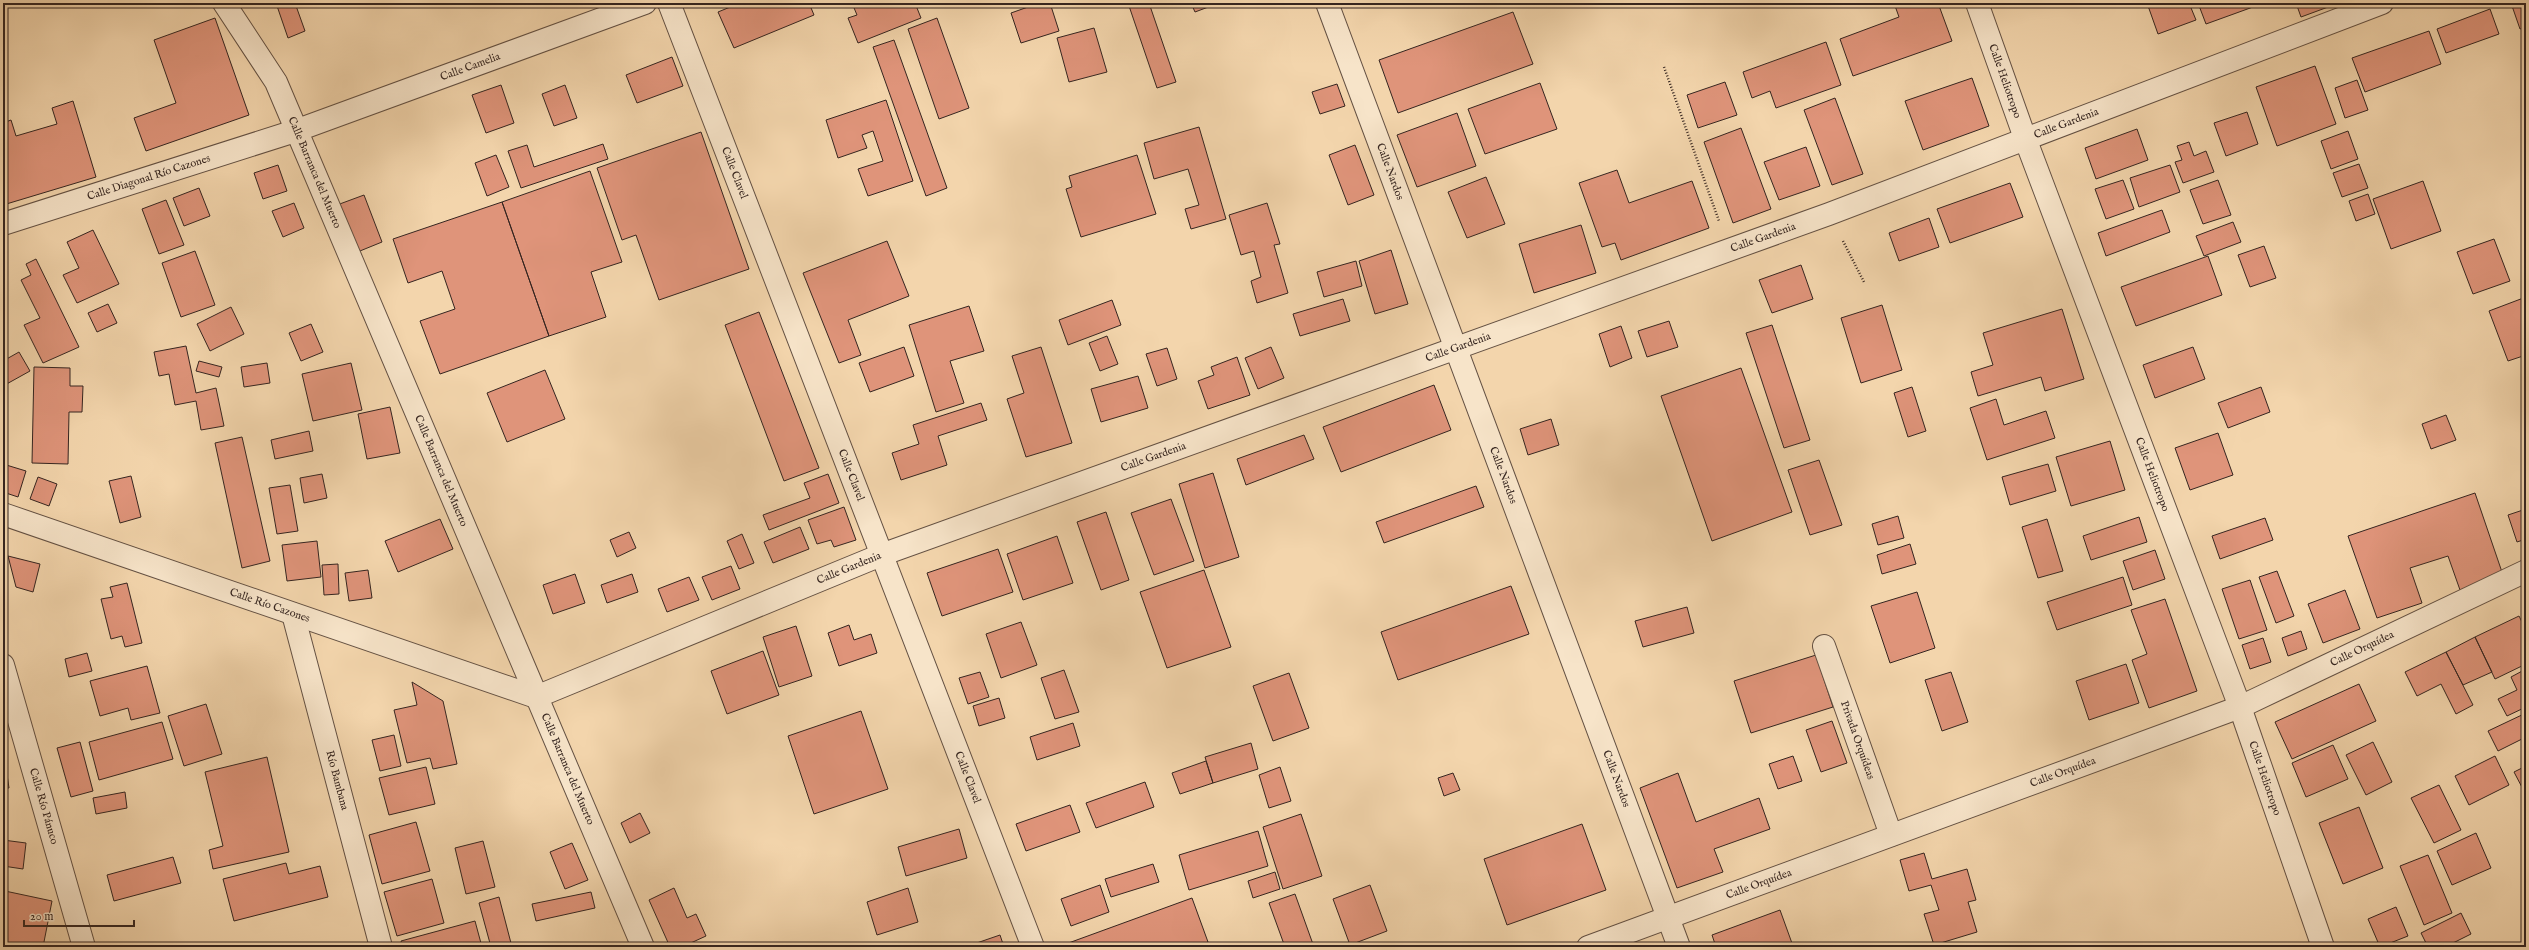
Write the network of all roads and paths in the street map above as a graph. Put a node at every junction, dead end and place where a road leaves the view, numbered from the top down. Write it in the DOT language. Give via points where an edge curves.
graph roads {
  1 [pos="224,3"];
  2 [pos="645,3"];
  3 [pos="669,3"];
  4 [pos="1327,3"];
  5 [pos="1977,3"];
  6 [pos="2382,3"];
  7 [pos="1664,67"];
  8 [pos="295,131"];
  9 [pos="2025,138"];
  10 [pos="1829,214"];
  11 [pos="3,224"];
  12 [pos="1730,249"];
  13 [pos="1864,282"];
  14 [pos="1454,348"];
  15 [pos="3,514"];
  16 [pos="881,555"];
  17 [pos="2526,571"];
  18 [pos="293,614"];
  19 [pos="1824,646"];
  20 [pos="3,665"];
  21 [pos="536,697"];
  22 [pos="2240,707"];
  23 [pos="1891,835"];
  24 [pos="1668,917"];
  25 [pos="84,947"];
  26 [pos="381,947"];
  27 [pos="643,947"];
  28 [pos="1033,947"];
  29 [pos="1588,947"];
  30 [pos="1679,947"];
  31 [pos="2323,947"];
  1 -- 8 [label="street, Calle Barranca del Muerto" via="276,82"];
  2 -- 8 [label="street, Calle Camelia"];
  3 -- 16 [label="street, Calle Clavel"];
  4 -- 14 [label="street, Calle Nardos"];
  5 -- 9 [label="street, Calle Heliotropo"];
  6 -- 9 [label="street, Calle Gardenia"];
  7 -- 12 [label="path"];
  8 -- 11 [label="street, Calle Diagonal Río Cazones"];
  8 -- 21 [label="street, Calle Barranca del Muerto"];
  9 -- 10 [label="street, Calle Gardenia"];
  9 -- 22 [label="street, Calle Heliotropo"];
  10 -- 12 [label="street, Calle Gardenia"];
  10 -- 13 [label="path"];
  12 -- 14 [label="street, Calle Gardenia"];
  14 -- 16 [label="street, Calle Gardenia"];
  14 -- 24 [label="street, Calle Nardos"];
  15 -- 18 [label="street, Calle Río Cazones"];
  16 -- 21 [label="street, Calle Gardenia"];
  16 -- 28 [label="street, Calle Clavel"];
  17 -- 22 [label="street, Calle Orquídea"];
  18 -- 21 [label="street, Calle Río Cazones"];
  18 -- 26 [label="street, Río Bambana"];
  19 -- 23 [label="street, Privada Orquídeas"];
  20 -- 25 [label="street, Calle Río Pánuco"];
  21 -- 27 [label="street, Calle Barranca del Muerto"];
  22 -- 23 [label="street, Calle Orquídea"];
  22 -- 31 [label="street, Calle Heliotropo"];
  23 -- 24 [label="street, Calle Orquídea"];
  24 -- 29 [label="street, Calle Orquídea"];
  24 -- 30 [label="street, Calle Nardos"];
}
